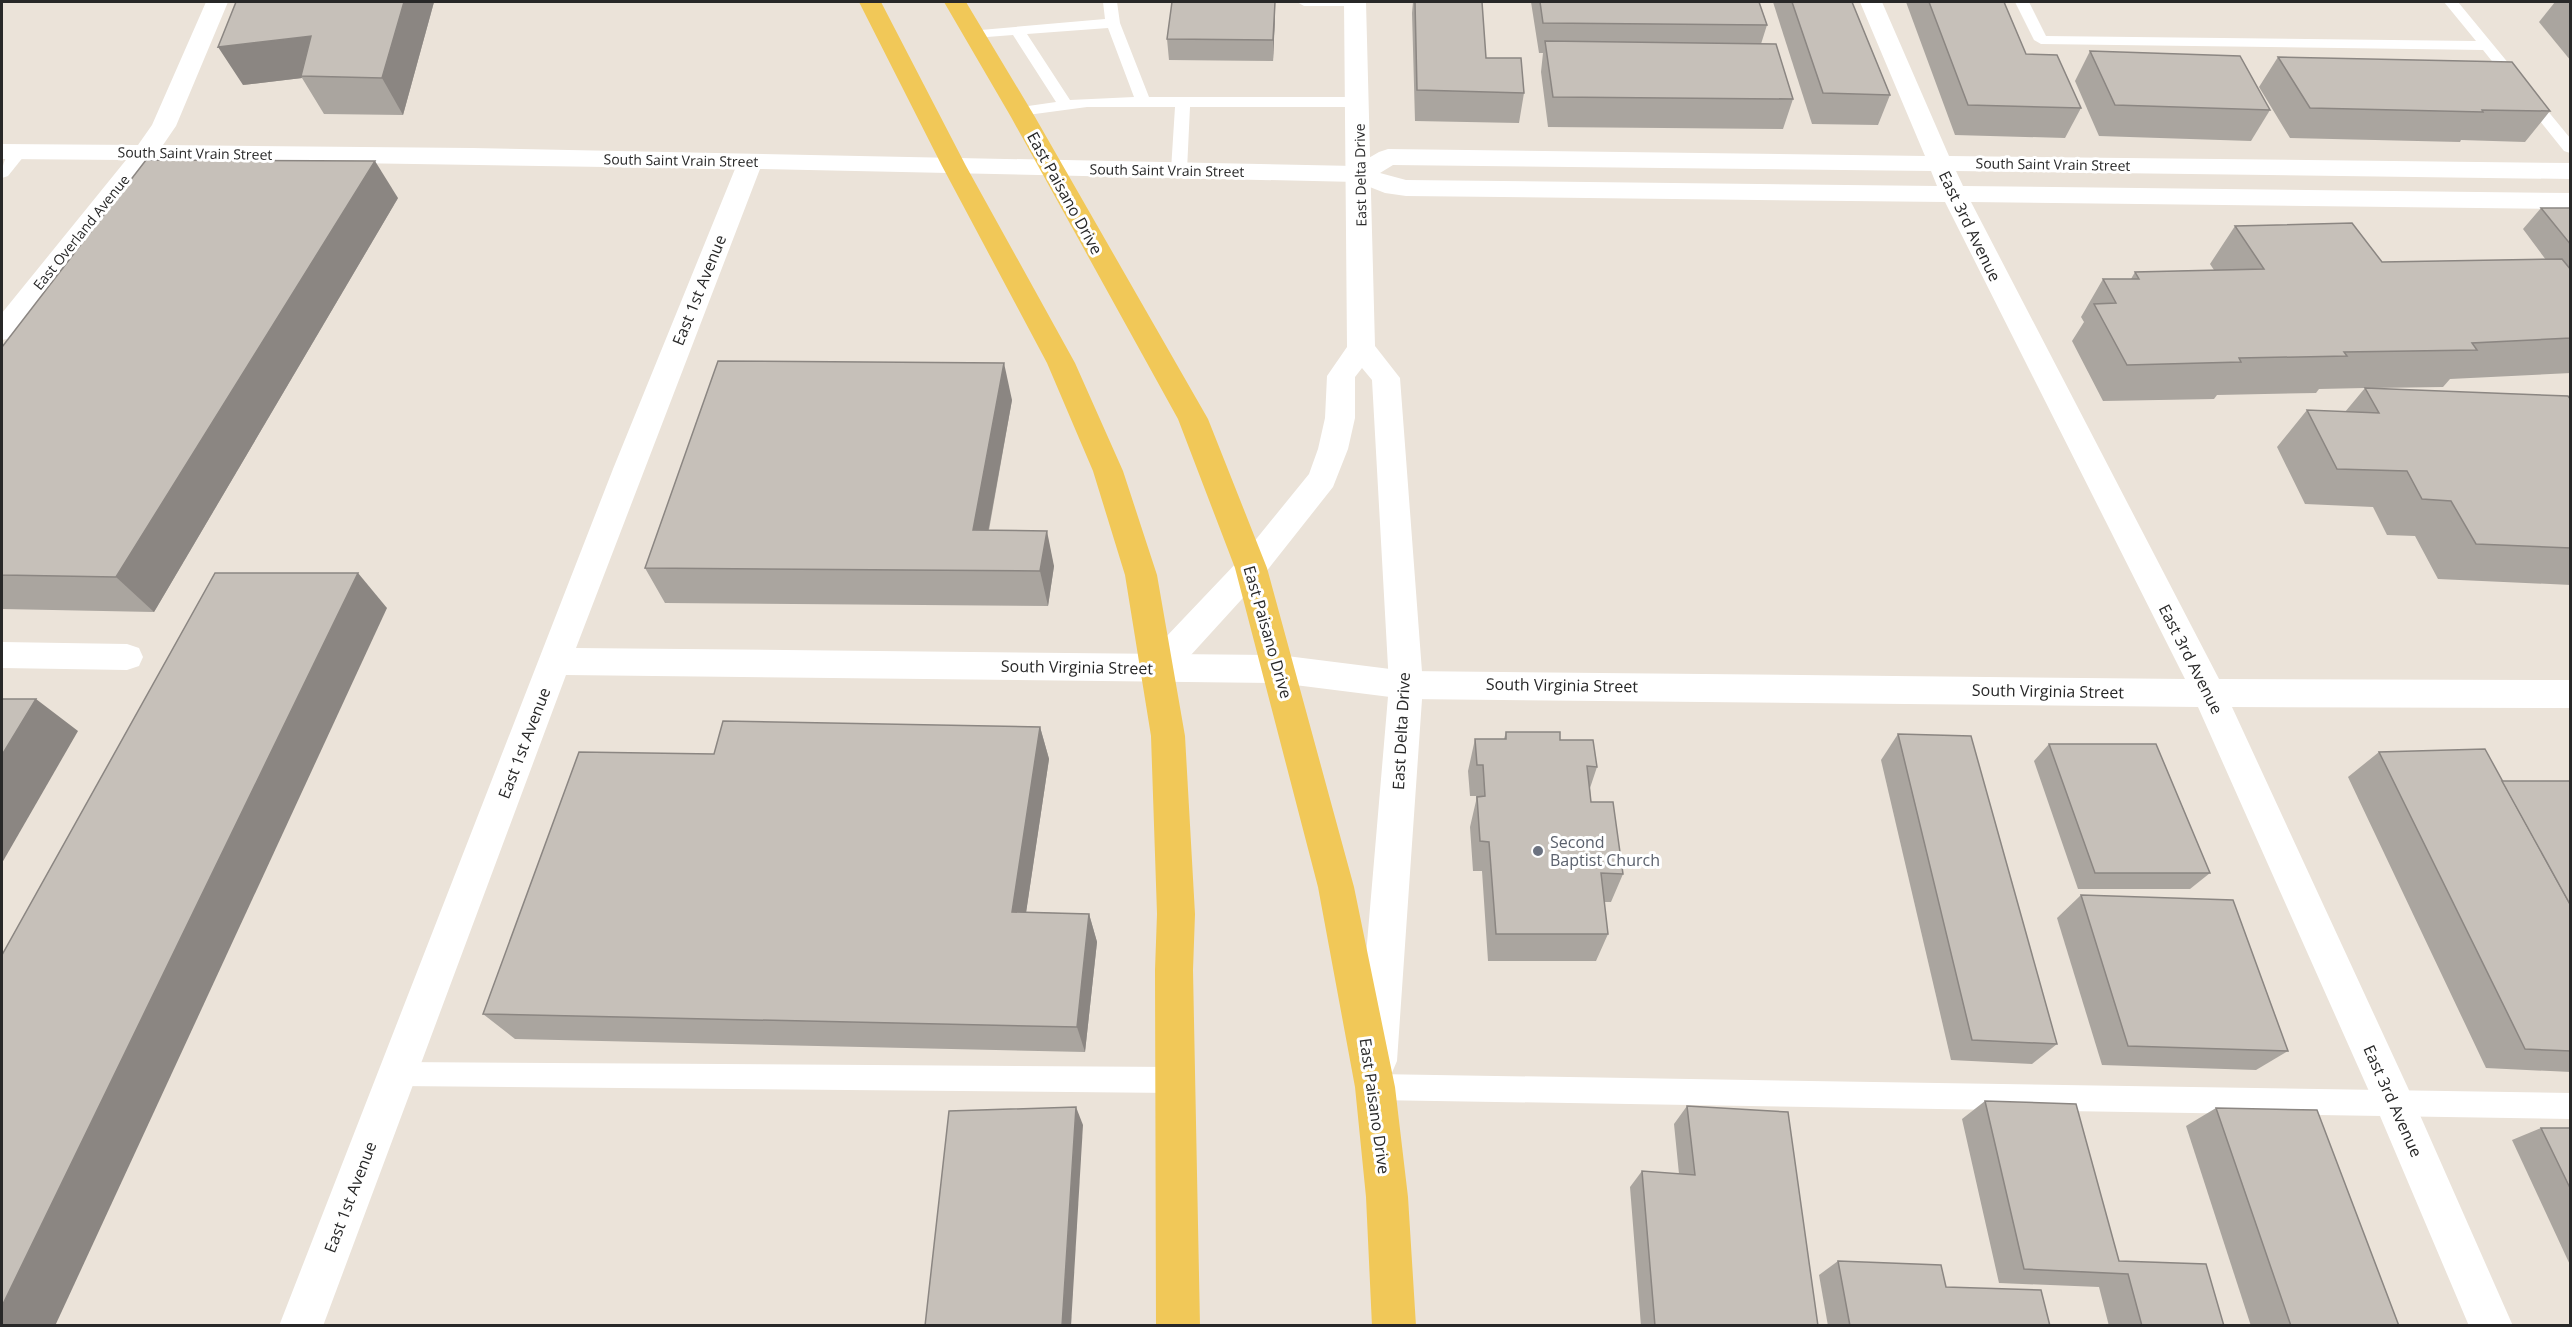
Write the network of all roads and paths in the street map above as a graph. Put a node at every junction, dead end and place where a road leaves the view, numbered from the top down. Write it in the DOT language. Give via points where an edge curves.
graph roads {
  1 [pos="217,2"];
  2 [pos="870,2"];
  3 [pos="955,2"];
  4 [pos="1110,2"];
  5 [pos="1304,2"];
  6 [pos="1356,2"];
  7 [pos="1871,2"];
  8 [pos="2022,2"];
  9 [pos="2451,2"];
  10 [pos="1113,23"];
  11 [pos="1017,30"];
  12 [pos="974,34"];
  13 [pos="2486,46"];
  14 [pos="1143,102"];
  15 [pos="1183,102"];
  16 [pos="1358,102"];
  17 [pos="1065,104"];
  18 [pos="1020,111"];
  19 [pos="2571,148"];
  20 [pos="11,151"];
  21 [pos="145,152"];
  22 [pos="750,162"];
  23 [pos="1939,163"];
  24 [pos="954,166"];
  25 [pos="1051,168"];
  26 [pos="1179,170"];
  27 [pos="2571,171"];
  28 [pos="2,173"];
  29 [pos="1360,174"];
  30 [pos="1953,194"];
  31 [pos="2571,201"];
  32 [pos="2,331"];
  33 [pos="1361,348"];
  34 [pos="1251,568"];
  35 [pos="2,655"];
  36 [pos="127,657"];
  37 [pos="555,661"];
  38 [pos="1158,668"];
  39 [pos="1279,669"];
  40 [pos="1406,685"];
  41 [pos="2209,693"];
  42 [pos="2571,694"];
  43 [pos="398,1074"];
  44 [pos="1175,1080"];
  45 [pos="1376,1087"];
  46 [pos="2394,1102"];
  47 [pos="2571,1106"];
  48 [pos="301,1326"];
  49 [pos="1178,1326"];
  50 [pos="1394,1326"];
  51 [pos="2492,1326"];
  1 -- 21 [label="street, East Overland Avenue" via="164,126"];
  2 -- 24 [label="main road"];
  3 -- 12 [label="main road, East Paisano Drive"];
  4 -- 10 [label="lane"];
  5 -- 6 [label="lane"];
  6 -- 16 [label="street, East Delta Drive"];
  7 -- 23 [label="street, East 3rd Avenue"];
  8 -- 13 [label="lane" via="2041,40"];
  9 -- 13 [label="lane"];
  10 -- 11 [label="lane"];
  10 -- 14 [label="lane"];
  11 -- 12 [label="lane"];
  11 -- 17 [label="lane"];
  12 -- 18 [label="main road, East Paisano Drive"];
  13 -- 19 [label="lane"];
  14 -- 15 [label="lane"];
  14 -- 17 [label="lane"];
  15 -- 16 [label="lane"];
  15 -- 26 [label="lane"];
  16 -- 29 [label="street, East Delta Drive"];
  17 -- 18 [label="lane"];
  18 -- 25 [label="main road, East Paisano Drive"];
  20 -- 21 [label="street, South Saint Vrain Street"];
  20 -- 28 [label="lane"];
  21 -- 22 [label="street, South Saint Vrain Street"];
  21 -- 32 [label="street, East Overland Avenue"];
  22 -- 24 [label="street, South Saint Vrain Street"];
  22 -- 37 [label="street, East 1st Avenue"];
  23 -- 27 [label="street, South Saint Vrain Street"];
  23 -- 29 [label="street, South Saint Vrain Street" via="1388,157"];
  23 -- 30 [label="street, East 3rd Avenue"];
  24 -- 25 [label="street, South Saint Vrain Street"];
  24 -- 38 [label="main road" via="1061,363 1108,471 1141,575"];
  25 -- 26 [label="street, South Saint Vrain Street"];
  25 -- 34 [label="main road, East Paisano Drive" via="1193,419"];
  26 -- 29 [label="street, South Saint Vrain Street"];
  29 -- 30 [label="street, South Saint Vrain Street" via="1394,188"];
  29 -- 33 [label="street, East Delta Drive"];
  30 -- 31 [label="street, South Saint Vrain Street"];
  30 -- 41 [label="street, East 3rd Avenue"];
  33 -- 34 [label="street" via="1341,376 1340,418 1322,479"];
  33 -- 40 [label="street, East Delta Drive" via="1386,378"];
  34 -- 38 [label="street"];
  34 -- 39 [label="main road, East Paisano Drive"];
  35 -- 36 [label="street"];
  37 -- 38 [label="street, South Virginia Street"];
  37 -- 43 [label="street, East 1st Avenue"];
  38 -- 39 [label="street, South Virginia Street"];
  38 -- 44 [label="main road" via="1168,736 1176,914"];
  39 -- 40 [label="street, South Virginia Street"];
  39 -- 45 [label="main road, East Paisano Drive" via="1336,887"];
  40 -- 41 [label="street, South Virginia Street"];
  40 -- 45 [label="street, East Delta Drive"];
  41 -- 42 [label="street, South Virginia Street"];
  41 -- 46 [label="street, East 3rd Avenue"];
  43 -- 44 [label="lane"];
  43 -- 48 [label="street, East 1st Avenue"];
  44 -- 49 [label="main road"];
  45 -- 46 [label="lane"];
  45 -- 50 [label="main road, East Paisano Drive"];
  46 -- 47 [label="lane"];
  46 -- 51 [label="street, East 3rd Avenue"];
}
